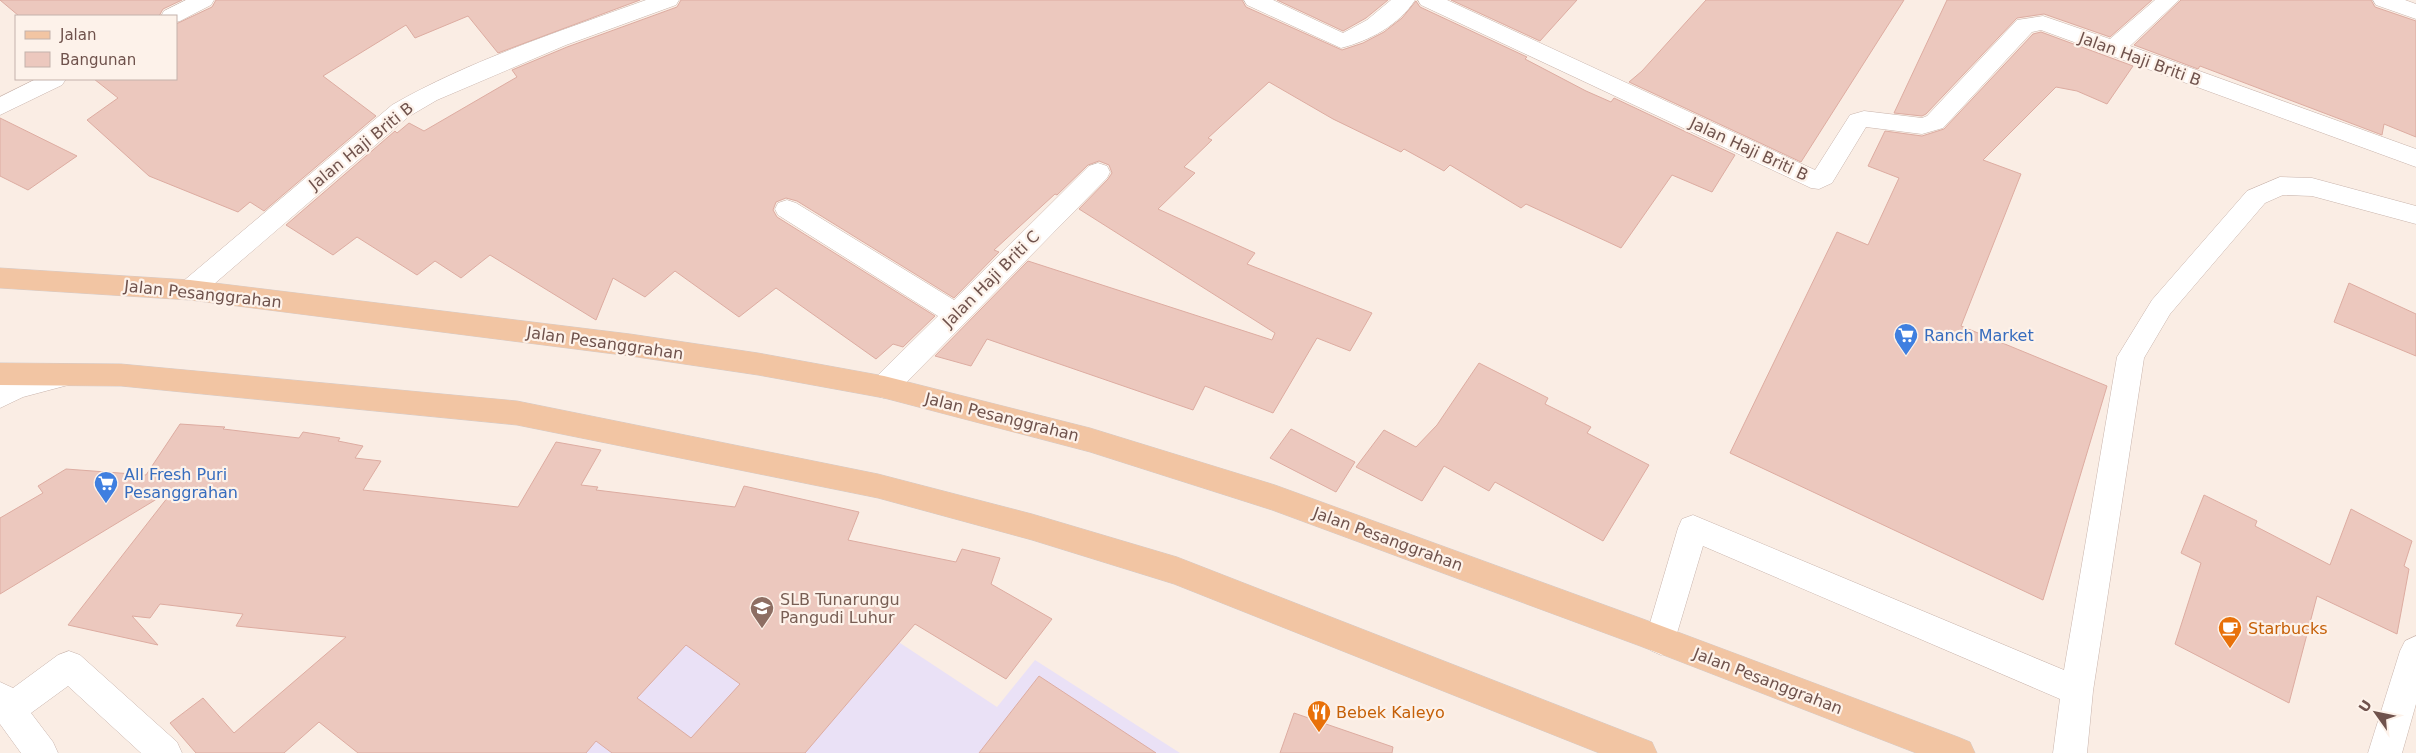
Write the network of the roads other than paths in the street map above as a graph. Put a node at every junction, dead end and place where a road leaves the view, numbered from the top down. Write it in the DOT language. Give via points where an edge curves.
graph roads {
  1 [pos="203,0"];
  2 [pos="668,0"];
  3 [pos="1255,0"];
  4 [pos="1404,0"];
  5 [pos="2168,0"];
  6 [pos="2384,0"];
  7 [pos="1442,2"];
  8 [pos="2416,12"];
  9 [pos="174,15"];
  10 [pos="2113,49"];
  11 [pos="52,80"];
  12 [pos="0,107"];
  13 [pos="2416,158"];
  14 [pos="1098,172"];
  15 [pos="787,209"];
  16 [pos="2416,215"];
  17 [pos="0,278"];
  18 [pos="190,290"];
  19 [pos="956,314"];
  20 [pos="73,373"];
  21 [pos="0,374"];
  22 [pos="884,387"];
  23 [pos="0,397"];
  24 [pos="1661,640"];
  25 [pos="2416,650"];
  26 [pos="2077,691"];
  27 [pos="4,703"];
  28 [pos="41,753"];
  29 [pos="165,753"];
  30 [pos="1640,753"];
  31 [pos="1958,753"];
  32 [pos="2070,753"];
  33 [pos="2385,753"];
  1 -- 9 [label="street"];
  2 -- 18 [label="street, Jalan Haji Briti B" via="558,40 429,94 400,111"];
  3 -- 4 [label="street" via="1341,41 1356,38"];
  5 -- 10 [label="street"];
  6 -- 8 [label="street"];
  7 -- 10 [label="street, Jalan Haji Briti B" via="1811,179 1819,180 1858,122 1864,119 1922,126 1935,122 2026,25 2043,23"];
  10 -- 13 [label="street, Jalan Haji Briti B"];
  11 -- 12 [label="street"];
  14 -- 19 [label="street, Jalan Haji Briti C"];
  15 -- 19 [label="street"];
  16 -- 26 [label="street" via="2312,187 2280,186 2256,198 2162,307 2131,357"];
  17 -- 18 [label="main road, Jalan Pesanggrahan"];
  18 -- 22 [label="main road, Jalan Pesanggrahan" via="630,345"];
  19 -- 22 [label="street, Jalan Haji Briti C"];
  20 -- 21 [label="main road"];
  20 -- 23 [label="street" via="16,388"];
  20 -- 30 [label="main road" via="518,413 878,486 1032,527 1177,572"];
  22 -- 24 [label="main road, Jalan Pesanggrahan" via="1090,440 1212,477"];
  24 -- 26 [label="street" via="1693,528"];
  24 -- 31 [label="main road, Jalan Pesanggrahan"];
  25 -- 33 [label="street"];
  26 -- 32 [label="street"];
  27 -- 28 [label="street"];
  27 -- 29 [label="street" via="69,666"];
}
